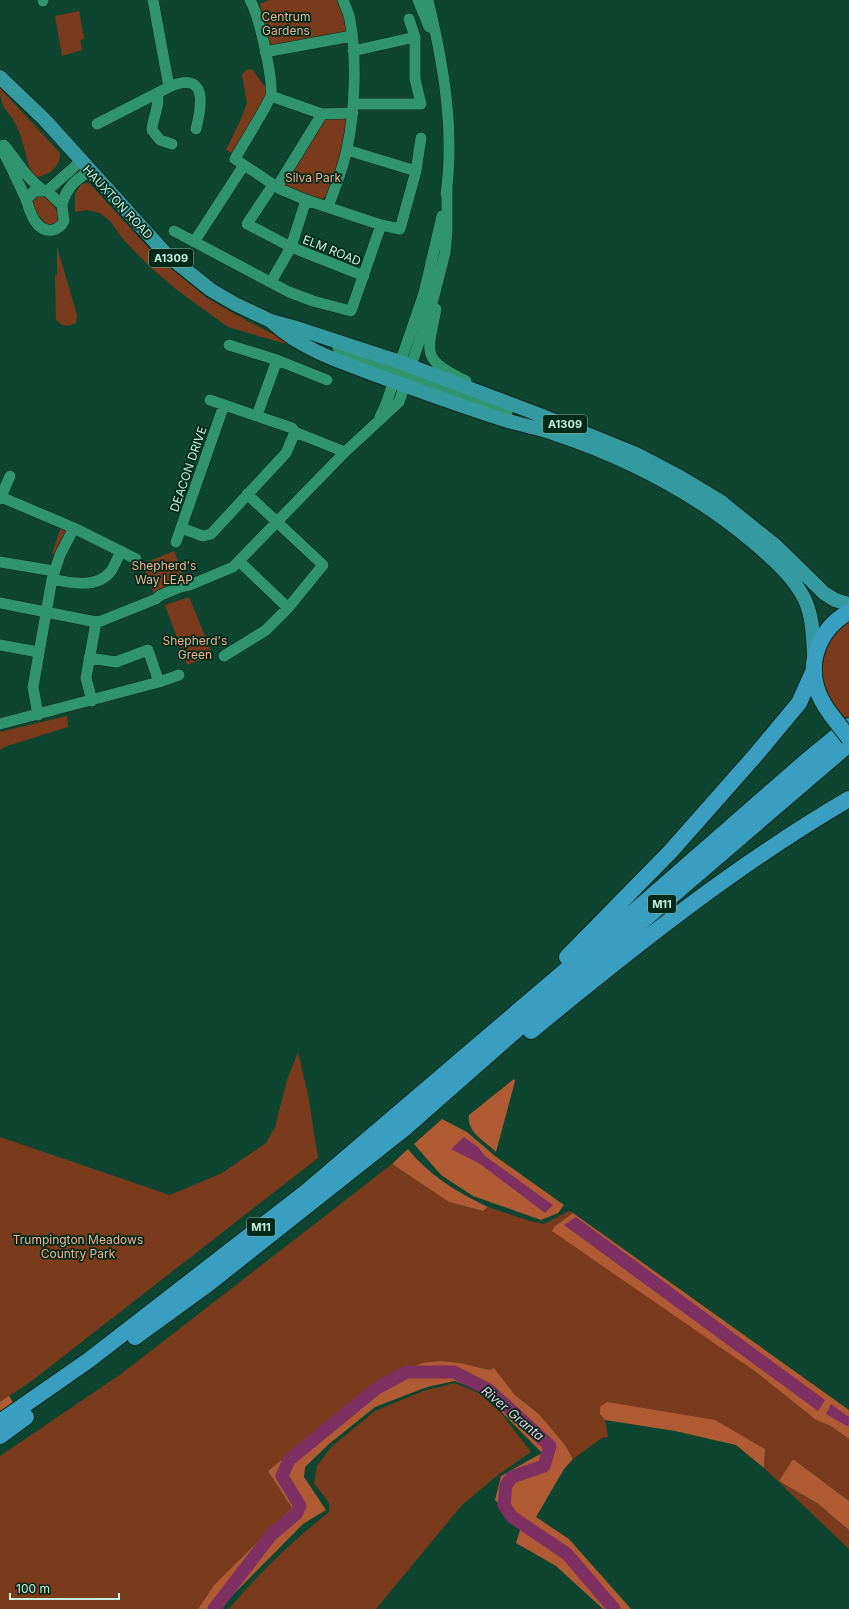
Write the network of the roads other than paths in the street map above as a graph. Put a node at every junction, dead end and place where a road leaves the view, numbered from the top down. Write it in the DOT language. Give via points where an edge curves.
graph roads {
  1 [pos="153,0"];
  2 [pos="250,0"];
  3 [pos="343,0"];
  4 [pos="418,0"];
  5 [pos="428,0"];
  6 [pos="410,19"];
  7 [pos="352,36"];
  8 [pos="415,37"];
  9 [pos="353,51"];
  10 [pos="265,52"];
  11 [pos="440,60"];
  12 [pos="0,77"];
  13 [pos="169,87"];
  14 [pos="157,93"];
  15 [pos="271,96"];
  16 [pos="353,109"];
  17 [pos="322,114"];
  18 [pos="97,124"];
  19 [pos="196,129"];
  20 [pos="421,138"];
  21 [pos="0,140"];
  22 [pos="172,144"];
  23 [pos="0,146"];
  24 [pos="347,150"];
  25 [pos="244,165"];
  26 [pos="85,166"];
  27 [pos="416,171"];
  28 [pos="275,186"];
  29 [pos="447,187"];
  30 [pos="45,190"];
  31 [pos="26,200"];
  32 [pos="306,200"];
  33 [pos="62,205"];
  34 [pos="328,207"];
  35 [pos="381,225"];
  36 [pos="174,231"];
  37 [pos="194,242"];
  38 [pos="291,247"];
  39 [pos="445,253"];
  40 [pos="364,276"];
  41 [pos="271,282"];
  42 [pos="271,321"];
  43 [pos="229,344"];
  44 [pos="277,360"];
  45 [pos="403,377"];
  46 [pos="327,380"];
  47 [pos="210,400"];
  48 [pos="224,405"];
  49 [pos="515,405"];
  50 [pos="257,415"];
  51 [pos="295,432"];
  52 [pos="344,452"];
  53 [pos="10,476"];
  54 [pos="247,494"];
  55 [pos="0,498"];
  56 [pos="276,522"];
  57 [pos="74,528"];
  58 [pos="181,528"];
  59 [pos="176,542"];
  60 [pos="121,551"];
  61 [pos="136,559"];
  62 [pos="239,561"];
  63 [pos="0,562"];
  64 [pos="53,575"];
  65 [pos="0,603"];
  66 [pos="849,604"];
  67 [pos="288,608"];
  68 [pos="46,612"];
  69 [pos="849,612"];
  70 [pos="96,622"];
  71 [pos="0,645"];
  72 [pos="38,652"];
  73 [pos="224,656"];
  74 [pos="89,658"];
  75 [pos="814,664"];
  76 [pos="179,675"];
  77 [pos="159,682"];
  78 [pos="92,701"];
  79 [pos="38,715"];
  80 [pos="0,724"];
  81 [pos="849,726"];
  82 [pos="849,738"];
  83 [pos="849,744"];
  84 [pos="849,799"];
  85 [pos="510,1018"];
  86 [pos="476,1066"];
  87 [pos="0,1422"];
  88 [pos="0,1436"];
  1 -- 13 [label="street"];
  2 -- 10 [label="street" via="256,12"];
  3 -- 7 [label="street" via="350,19"];
  4 -- 11 [label="street"];
  5 -- 11 [label="street" via="439,44"];
  6 -- 8 [label="street"];
  7 -- 9 [label="street"];
  7 -- 10 [label="street"];
  8 -- 9 [label="street"];
  8 -- 16 [label="street" via="415,79 420,104"];
  9 -- 16 [label="street"];
  10 -- 15 [label="street"];
  11 -- 29 [label="street" via="448,133"];
  12 -- 26 [label="main road, HAUXTON ROAD / A1309" via="44,119"];
  13 -- 14 [label="street"];
  13 -- 19 [label="street" via="187,82 197,88 202,106"];
  14 -- 18 [label="street"];
  14 -- 22 [label="street" via="152,130 160,140"];
  15 -- 17 [label="street"];
  15 -- 25 [label="street" via="234,159"];
  16 -- 17 [label="street"];
  16 -- 24 [label="street"];
  17 -- 28 [label="street"];
  20 -- 27 [label="street"];
  21 -- 30 [label="street" via="30,180"];
  23 -- 31 [label="street"];
  24 -- 27 [label="street"];
  24 -- 34 [label="street"];
  25 -- 28 [label="street"];
  25 -- 37 [label="street"];
  26 -- 30 [label="street"];
  26 -- 33 [label="street" via="65,193"];
  26 -- 42 [label="main road, HAUXTON ROAD / A1309" via="155,243 184,269 210,290"];
  27 -- 35 [label="street" via="400,229"];
  28 -- 32 [label="street"];
  28 -- 38 [label="street" via="247,224"];
  29 -- 39 [label="street"];
  29 -- 45 [label="street" via="433,259"];
  30 -- 31 [label="street" via="34,191"];
  30 -- 33 [label="street"];
  31 -- 33 [label="street" via="33,219 48,231 56,229 64,221"];
  32 -- 34 [label="street"];
  32 -- 38 [label="street, ELM ROAD"];
  34 -- 35 [label="street"];
  35 -- 40 [label="street"];
  36 -- 37 [label="street"];
  37 -- 41 [label="street"];
  38 -- 40 [label="street, ELM ROAD"];
  38 -- 41 [label="street, ELM ROAD"];
  39 -- 45 [label="street" via="433,300"];
  39 -- 49 [label="street" via="429,344 432,358 444,370"];
  40 -- 41 [label="street" via="352,312 313,301"];
  42 -- 45 [label="main road, A1309" via="292,326"];
  42 -- 45 [label="main road, A1309" via="297,341 360,368"];
  43 -- 44 [label="street"];
  44 -- 46 [label="street"];
  44 -- 50 [label="street"];
  45 -- 49 [label="main road, A1309"];
  45 -- 52 [label="street" via="379,421"];
  45 -- 75 [label="main road, A1309" via="508,420 552,432 622,461 675,487 732,524 767,554 797,585 805,599 812,622"];
  47 -- 48 [label="street"];
  48 -- 50 [label="street"];
  48 -- 58 [label="street, DEACON DRIVE"];
  49 -- 66 [label="main road, A1309" via="636,454 699,488 757,529 830,598"];
  50 -- 51 [label="street" via="292,428"];
  51 -- 52 [label="street"];
  51 -- 54 [label="street" via="286,453"];
  52 -- 56 [label="street"];
  53 -- 55 [label="street"];
  54 -- 56 [label="street"];
  54 -- 58 [label="street" via="211,534 203,536"];
  55 -- 57 [label="street"];
  56 -- 62 [label="street"];
  56 -- 67 [label="street" via="323,566"];
  57 -- 60 [label="street"];
  57 -- 64 [label="street"];
  58 -- 59 [label="street, DEACON DRIVE"];
  60 -- 61 [label="street"];
  60 -- 64 [label="street" via="111,572 102,578 84,584"];
  62 -- 67 [label="street"];
  62 -- 70 [label="street" via="229,570"];
  63 -- 64 [label="street"];
  64 -- 68 [label="street"];
  65 -- 68 [label="street"];
  67 -- 73 [label="street" via="266,630"];
  68 -- 70 [label="street"];
  68 -- 72 [label="street"];
  69 -- 75 [label="highway" via="831,626 818,644"];
  70 -- 74 [label="street"];
  71 -- 72 [label="street"];
  72 -- 79 [label="street" via="33,693"];
  74 -- 77 [label="street" via="116,662 148,650"];
  74 -- 78 [label="street" via="86,678"];
  75 -- 82 [label="highway, bridge" via="819,696"];
  75 -- 85 [label="highway, M11" via="799,703 749,762 670,852 537,986"];
  76 -- 77 [label="street"];
  77 -- 78 [label="street"];
  78 -- 79 [label="street"];
  79 -- 80 [label="street"];
  81 -- 85 [label="highway, M11"];
  83 -- 86 [label="highway, M11"];
  84 -- 86 [label="highway, M11" via="790,835 709,891 504,1052"];
  85 -- 87 [label="highway, M11" via="306,1192 88,1360"];
  86 -- 88 [label="highway, M11" via="405,1128 208,1284"];
}
